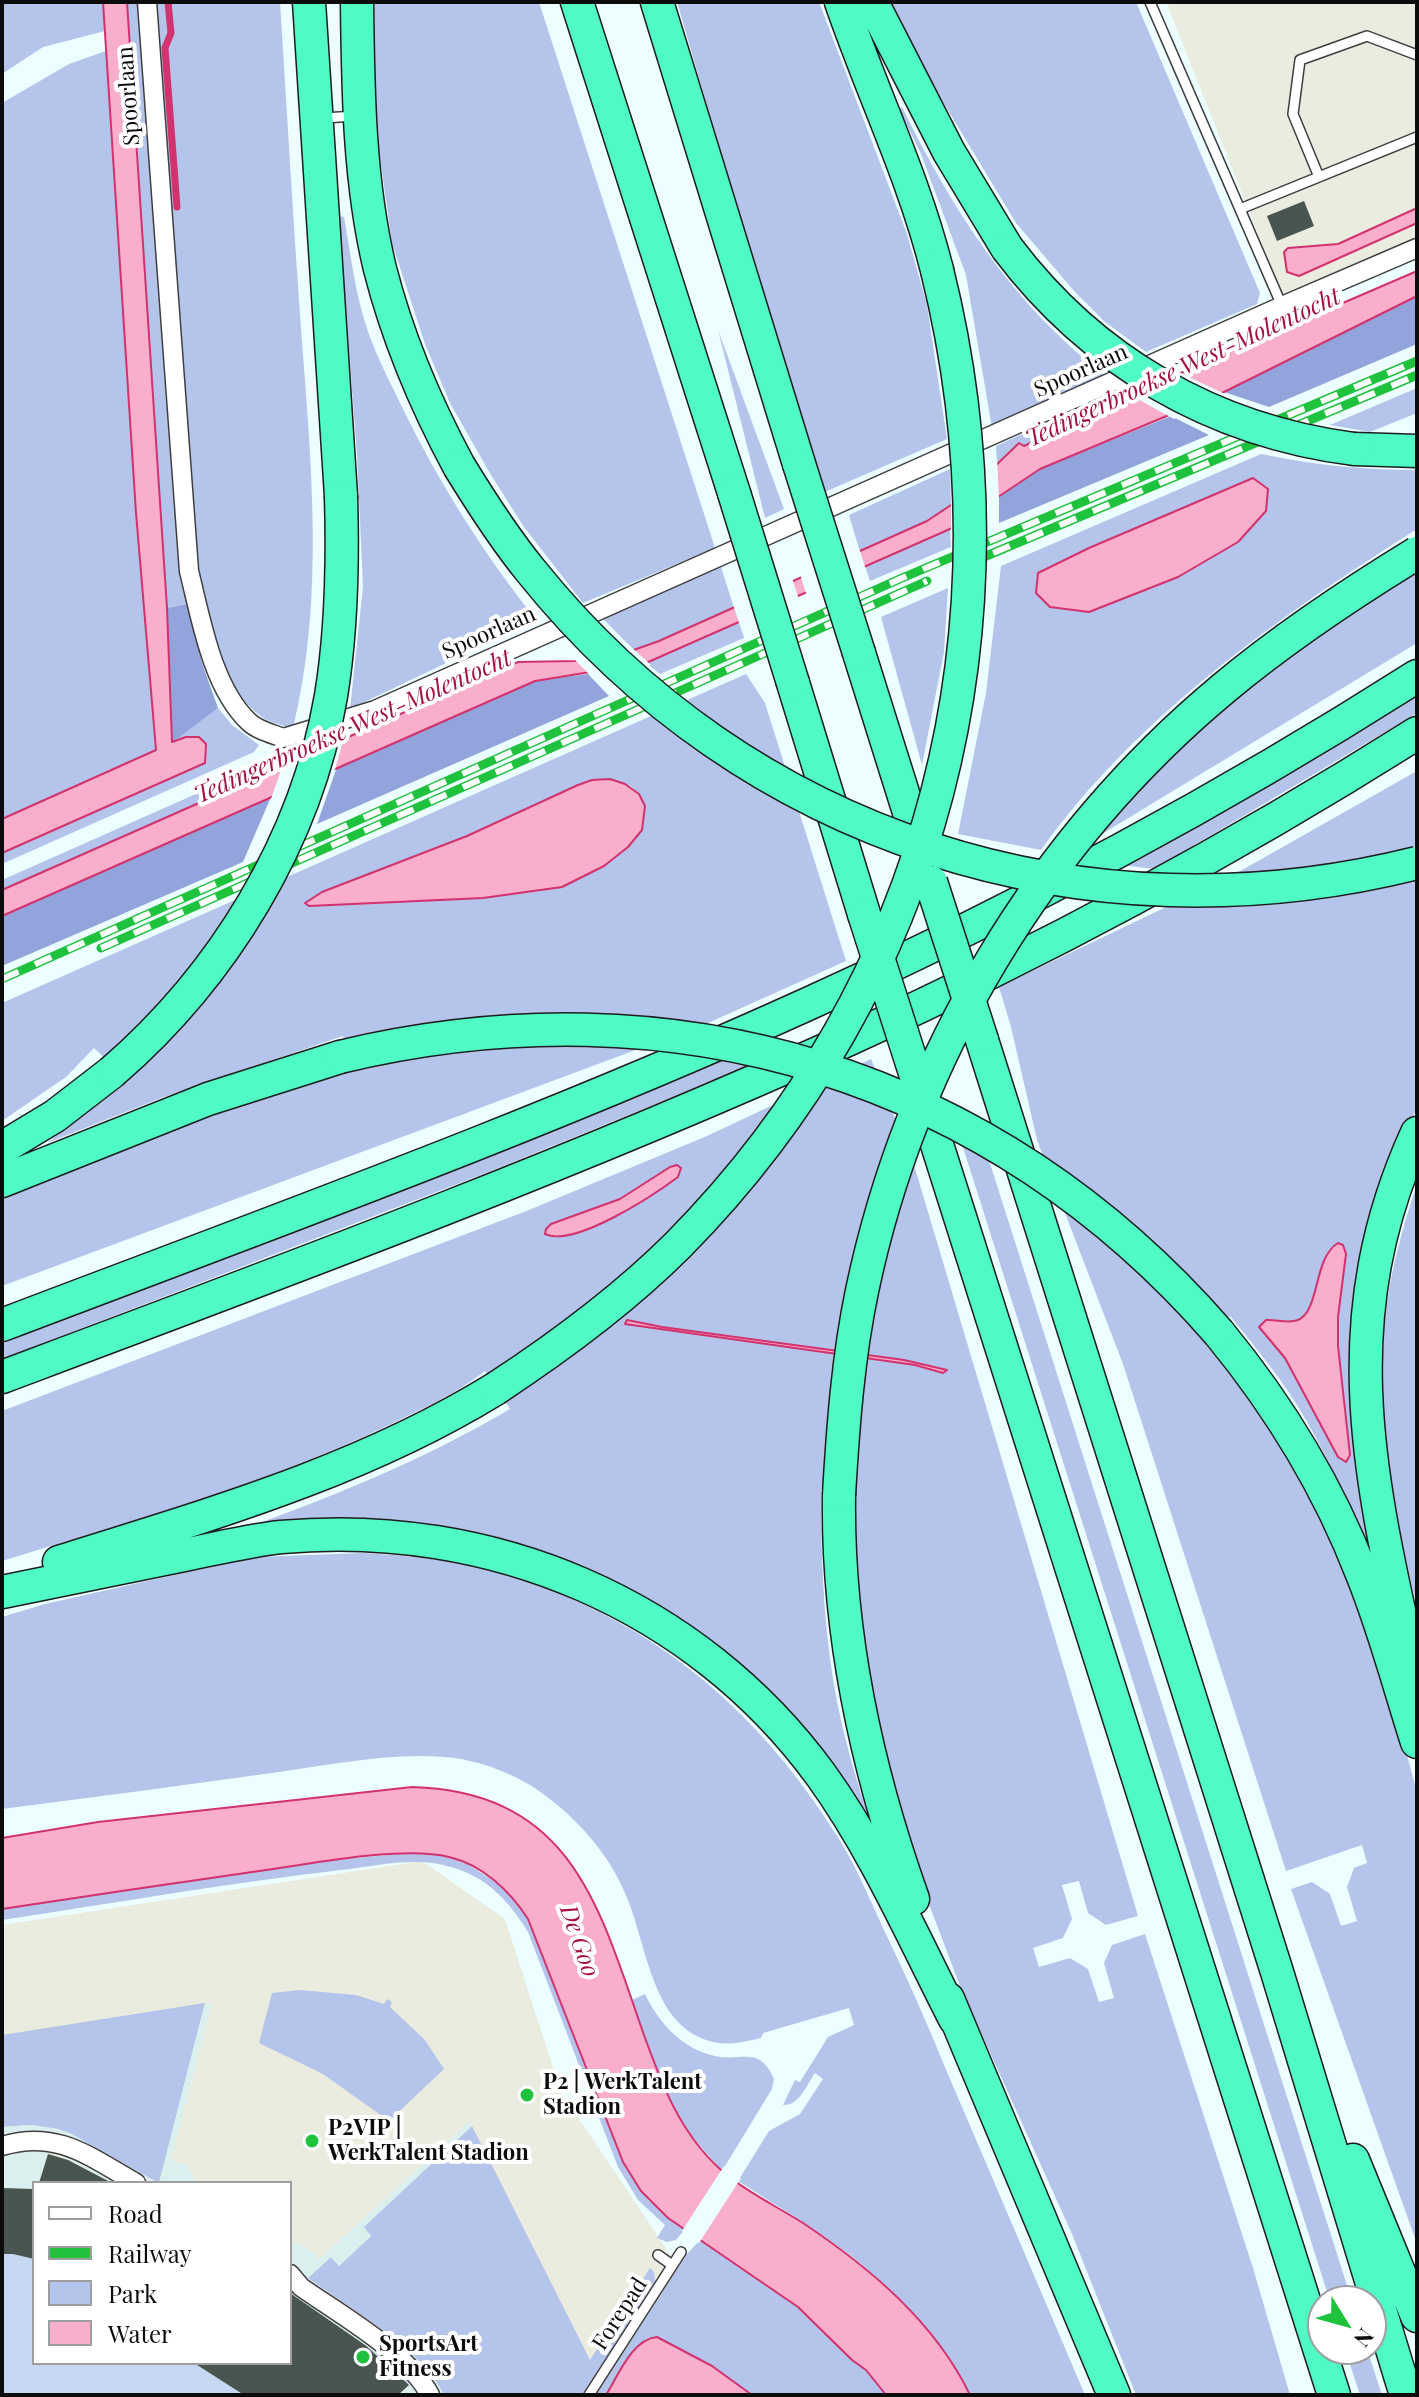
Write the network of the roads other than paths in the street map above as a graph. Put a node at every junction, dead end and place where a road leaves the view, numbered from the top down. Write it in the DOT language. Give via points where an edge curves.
graph roads {
  1 [pos="147,2"];
  2 [pos="309,2"];
  3 [pos="357,2"];
  4 [pos="577,2"];
  5 [pos="657,2"];
  6 [pos="841,2"];
  7 [pos="872,2"];
  8 [pos="1150,2"];
  9 [pos="1417,55"];
  10 [pos="360,116"];
  11 [pos="315,118"];
  12 [pos="1417,137"];
  13 [pos="1319,177"];
  14 [pos="1240,209"];
  15 [pos="1417,248"];
  16 [pos="1282,306"];
  17 [pos="1417,451"];
  18 [pos="1417,553"];
  19 [pos="1417,676"];
  20 [pos="1417,733"];
  21 [pos="1417,863"];
  22 [pos="1417,1133"];
  23 [pos="2,1148"];
  24 [pos="2,1181"];
  25 [pos="2,1325"];
  26 [pos="2,1377"];
  27 [pos="2,1579"];
  28 [pos="2,1592"];
  29 [pos="1417,1693"];
  30 [pos="1417,1742"];
  31 [pos="1277,1972"];
  32 [pos="955,2019"];
  33 [pos="2,2146"];
  34 [pos="132,2181"];
  35 [pos="681,2252"];
  36 [pos="658,2255"];
  37 [pos="672,2265"];
  38 [pos="292,2276"];
  39 [pos="1302,2300"];
  40 [pos="1417,2316"];
  41 [pos="430,2395"];
  42 [pos="589,2395"];
  43 [pos="1114,2395"];
  44 [pos="1321,2395"];
  45 [pos="1334,2395"];
  46 [pos="1406,2395"];
  1 -- 16 [label="street, Spoorlaan" via="189,571 225,690 250,724 283,738 375,710"];
  2 -- 11 [label="highway"];
  3 -- 10 [label="highway"];
  4 -- 39 [label="highway, bridge"];
  5 -- 31 [label="highway, bridge"];
  6 -- 27 [label="highway, bridge" via="937,270 956,353 972,509 970,589 944,765 892,925 863,986 827,1051 748,1167 678,1245 559,1345 495,1389 394,1444 312,1479"];
  7 -- 17 [label="highway, bridge" via="949,152 1007,248 1086,334 1194,405 1239,423 1354,449"];
  8 -- 14 [label="lane"];
  9 -- 13 [label="lane" via="1367,36 1300,60 1293,114"];
  10 -- 11 [label="lane"];
  10 -- 21 [label="highway, bridge" via="372,228 390,305 417,381 459,466 530,571 580,628 672,711 807,797 867,825 988,866 1064,881 1194,892 1340,880"];
  11 -- 23 [label="highway, bridge" via="341,496 342,600 331,698 314,764 293,825 255,899 211,967 112,1072"];
  12 -- 13 [label="lane"];
  13 -- 14 [label="lane"];
  14 -- 16 [label="lane"];
  15 -- 16 [label="street, Spoorlaan"];
  18 -- 32 [label="highway, bridge" via="1223,689 1098,813 1031,899 992,960 926,1087 889,1187 853,1346 839,1495 842,1572 849,1645 871,1763 893,1843"];
  19 -- 25 [label="highway" via="1099,860 815,1001 498,1135"];
  20 -- 26 [label="highway" via="1147,889 846,1041 569,1159"];
  22 -- 29 [label="highway" via="1381,1239 1364,1376 1376,1498"];
  24 -- 30 [label="highway, bridge" via="208,1099 340,1057 461,1034 578,1028 702,1039 820,1067 924,1107 1037,1169 1132,1243 1219,1333 1277,1409 1329,1499 1369,1591"];
  28 -- 32 [label="highway" via="254,1541 341,1534 445,1542 522,1561 580,1583 687,1643 782,1727 852,1822"];
  31 -- 40 [label="highway"];
  31 -- 46 [label="highway"];
  32 -- 43 [label="highway"];
  33 -- 34 [label="street" via="34,2139 61,2143"];
  35 -- 37 [label="lane, Forepad"];
  36 -- 37 [label="lane"];
  37 -- 42 [label="lane, Forepad"];
  38 -- 41 [label="street" via="400,2358"];
  39 -- 44 [label="highway"];
  39 -- 45 [label="highway"];
}
